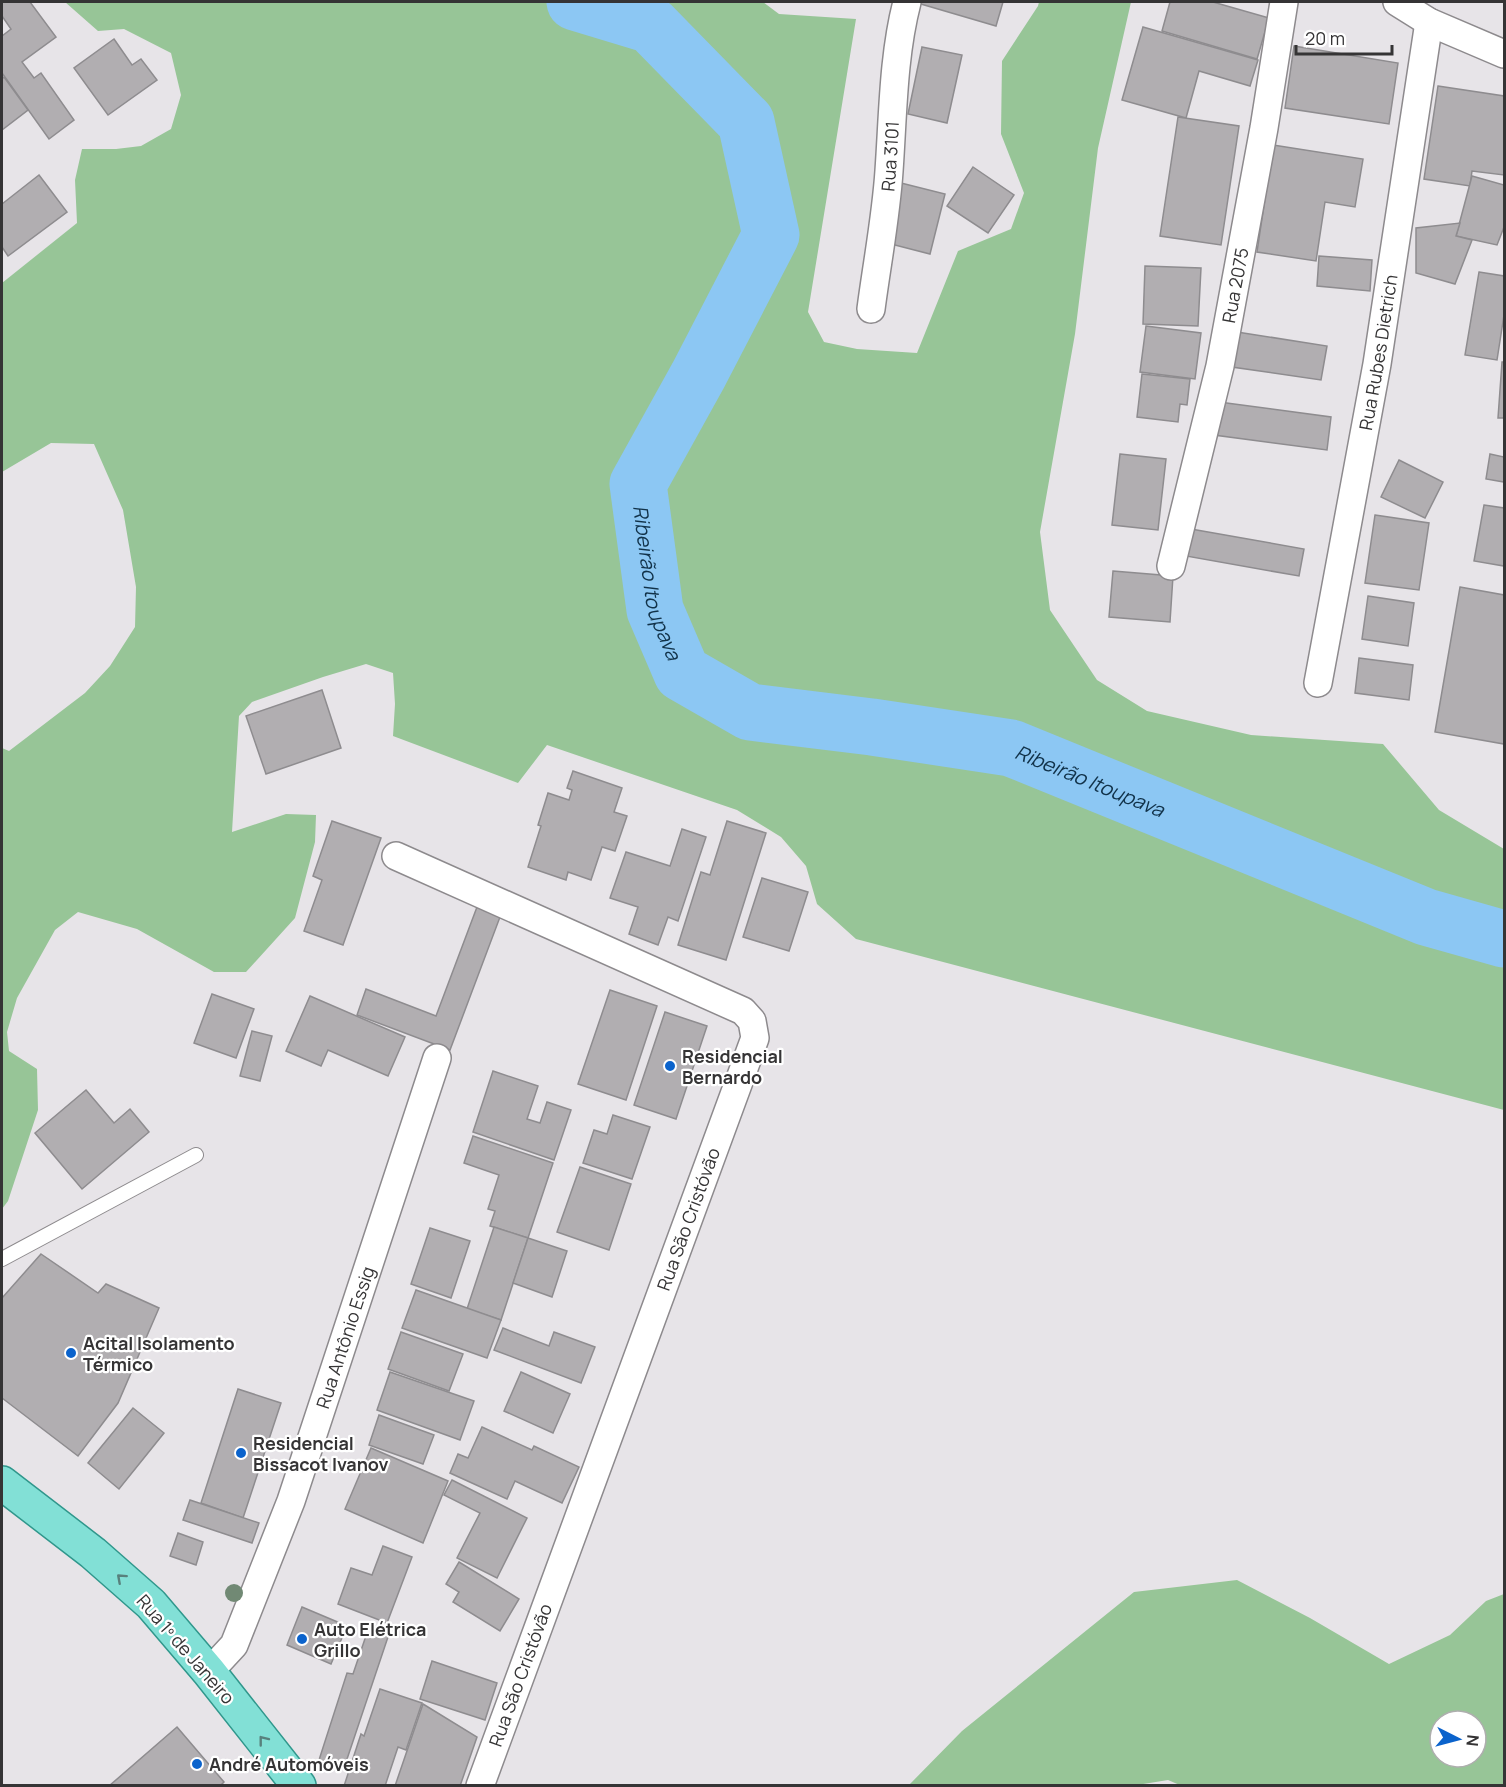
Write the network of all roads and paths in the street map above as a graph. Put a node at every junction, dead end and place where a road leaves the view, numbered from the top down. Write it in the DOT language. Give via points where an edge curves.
graph roads {
  1 [pos="907,2"];
  2 [pos="1284,2"];
  3 [pos="1397,2"];
  4 [pos="1429,22"];
  5 [pos="1504,54"];
  6 [pos="871,309"];
  7 [pos="1170,566"];
  8 [pos="1318,683"];
  9 [pos="396,856"];
  10 [pos="436,1058"];
  11 [pos="196,1155"];
  12 [pos="2,1259"];
  13 [pos="2,1483"];
  14 [pos="209,1672"];
  15 [pos="299,1785"];
  16 [pos="480,1785"];
  1 -- 6 [label="street, Rua 3101" via="901,23 889,174"];
  2 -- 7 [label="street, Rua 2075" via="1220,366"];
  3 -- 4 [label="street"];
  4 -- 5 [label="street"];
  4 -- 8 [label="street, Rua Rubes Dietrich" via="1377,364"];
  9 -- 16 [label="street, Rua São Cristóvão" via="743,1011 752,1021 755,1038"];
  10 -- 14 [label="street, Rua Antônio Essig" via="291,1501 234,1645"];
  11 -- 12 [label="lane"];
  14 -- 13 [label="main road, Rua 1º de Janeiro, one-way" via="151,1604 93,1553"];
  15 -- 14 [label="main road, Rua 1º de Janeiro, one-way"];
}
